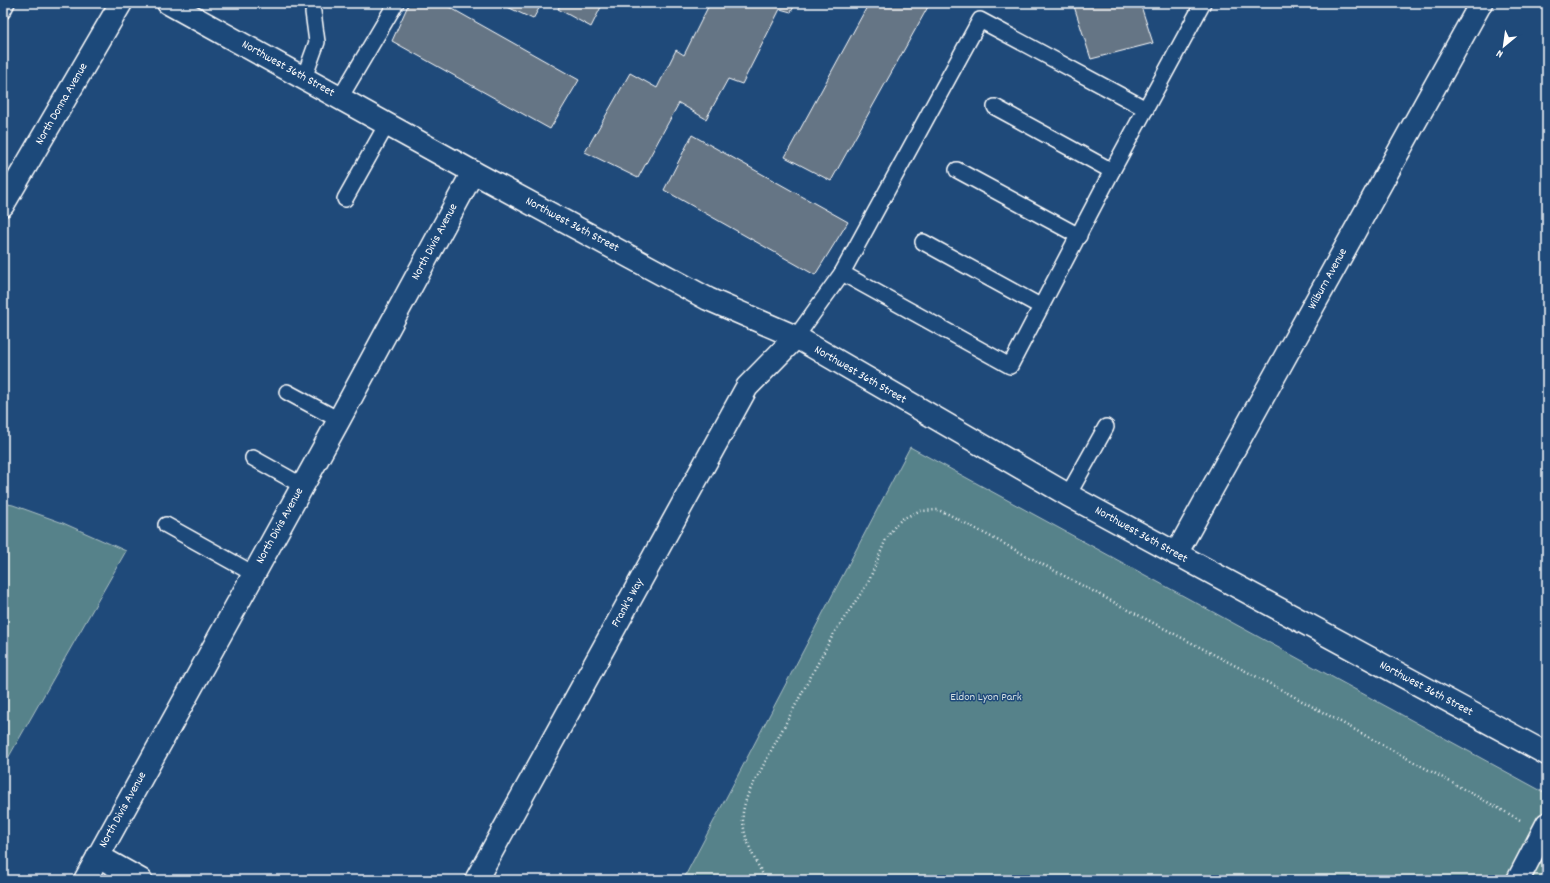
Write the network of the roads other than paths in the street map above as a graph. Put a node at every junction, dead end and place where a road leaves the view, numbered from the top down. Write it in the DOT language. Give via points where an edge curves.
graph roads {
  1 [pos="7,3"];
  2 [pos="121,3"];
  3 [pos="168,3"];
  4 [pos="396,3"];
  5 [pos="1203,3"];
  6 [pos="1481,3"];
  7 [pos="3,11"];
  8 [pos="313,12"];
  9 [pos="304,78"];
  10 [pos="340,98"];
  11 [pos="995,106"];
  12 [pos="1146,109"];
  13 [pos="387,124"];
  14 [pos="957,170"];
  15 [pos="1112,171"];
  16 [pos="473,172"];
  17 [pos="345,199"];
  18 [pos="3,205"];
  19 [pos="1078,236"];
  20 [pos="923,242"];
  21 [pos="842,273"];
  22 [pos="1040,306"];
  23 [pos="796,337"];
  24 [pos="287,392"];
  25 [pos="339,420"];
  26 [pos="1106,427"];
  27 [pos="253,458"];
  28 [pos="303,486"];
  29 [pos="1068,496"];
  30 [pos="166,525"];
  31 [pos="1176,554"];
  32 [pos="254,574"];
  33 [pos="1547,754"];
  34 [pos="1545,828"];
  35 [pos="98,856"];
  36 [pos="85,880"];
  37 [pos="141,880"];
  38 [pos="476,880"];
  39 [pos="1518,880"];
  1 -- 7 [label="lane"];
  2 -- 18 [label="street, North Donna Avenue"];
  3 -- 9 [label="street, Northwest 36th Street"];
  4 -- 10 [label="lane"];
  5 -- 12 [label="lane"];
  6 -- 31 [label="street, Wilburn Avenue"];
  8 -- 9 [label="lane" via="317,42"];
  9 -- 10 [label="street, Northwest 36th Street"];
  10 -- 13 [label="street, Northwest 36th Street"];
  11 -- 15 [label="lane"];
  12 -- 15 [label="lane"];
  12 -- 21 [label="lane" via="980,20"];
  13 -- 16 [label="street, Northwest 36th Street"];
  13 -- 17 [label="lane"];
  14 -- 19 [label="lane"];
  15 -- 19 [label="lane"];
  16 -- 23 [label="street, Northwest 36th Street" via="708,299"];
  16 -- 25 [label="street, North Divis Avenue"];
  19 -- 22 [label="lane"];
  20 -- 22 [label="lane"];
  21 -- 22 [label="lane" via="1010,366"];
  21 -- 23 [label="lane"];
  23 -- 29 [label="street, Northwest 36th Street"];
  23 -- 38 [label="street, Frank's Way" via="747,387"];
  24 -- 25 [label="lane"];
  25 -- 28 [label="street, North Divis Avenue"];
  26 -- 29 [label="lane"];
  27 -- 28 [label="lane"];
  28 -- 32 [label="street, North Divis Avenue"];
  29 -- 31 [label="street, Northwest 36th Street"];
  30 -- 32 [label="lane"];
  31 -- 33 [label="street, Northwest 36th Street"];
  32 -- 35 [label="street, North Divis Avenue"];
  34 -- 39 [label="street"];
  35 -- 36 [label="street, North Divis Avenue"];
  35 -- 37 [label="street"];
}
